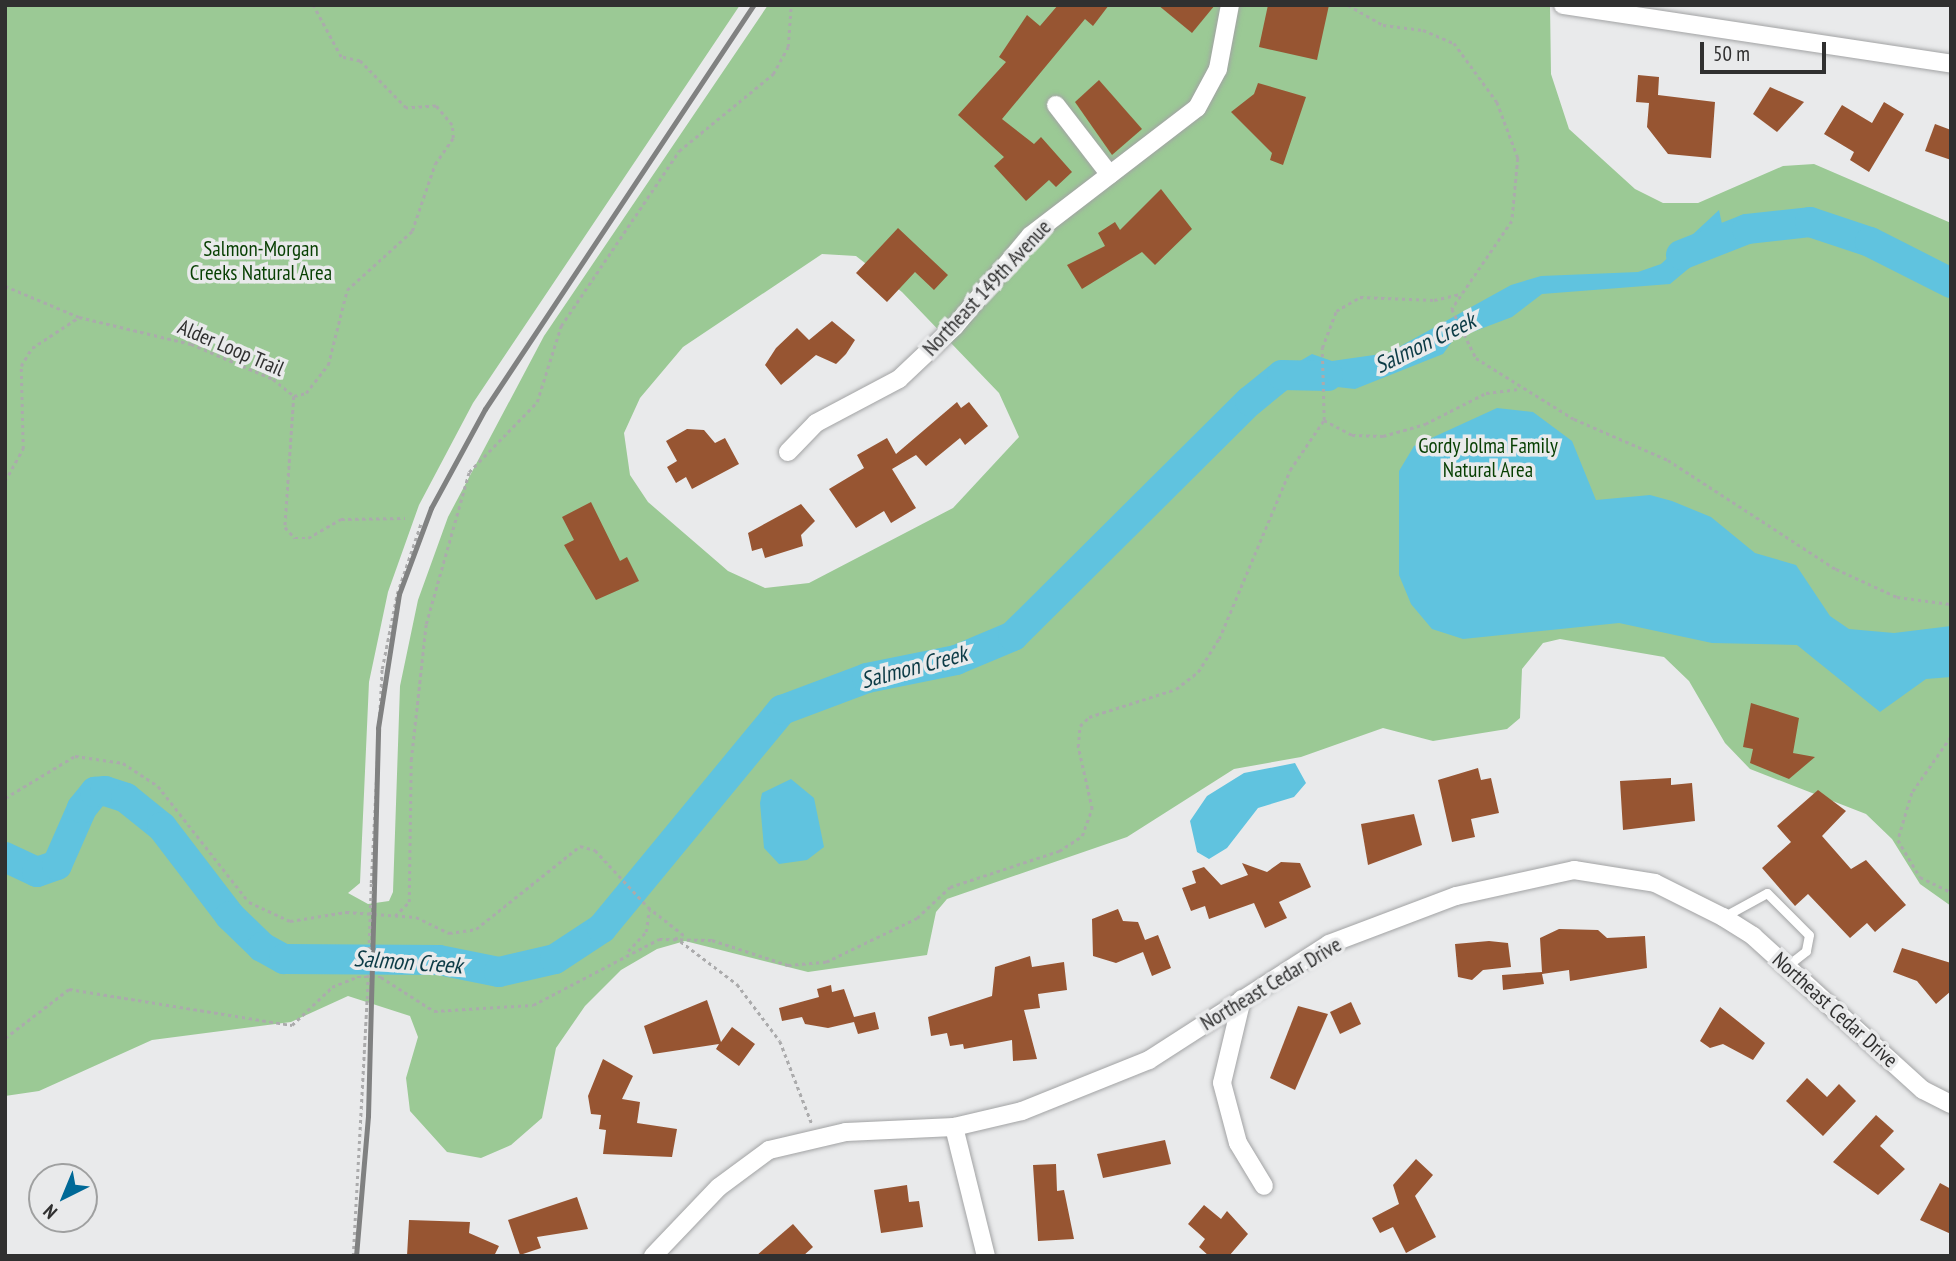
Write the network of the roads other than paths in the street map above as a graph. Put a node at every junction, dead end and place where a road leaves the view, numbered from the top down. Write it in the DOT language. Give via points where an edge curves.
graph roads {
  1 [pos="1230,5"];
  2 [pos="1563,5"];
  3 [pos="1951,64"];
  4 [pos="1056,105"];
  5 [pos="1110,175"];
  6 [pos="788,452"];
  7 [pos="1723,917"];
  8 [pos="1787,966"];
  9 [pos="1242,999"];
  10 [pos="1951,1104"];
  11 [pos="954,1127"];
  12 [pos="1264,1186"];
  13 [pos="653,1256"];
  14 [pos="986,1256"];
  1 -- 5 [label="street, Northeast 149th Avenue" via="1218,69 1197,108"];
  2 -- 3 [label="street"];
  4 -- 5 [label="street"];
  5 -- 6 [label="street, Northeast 149th Avenue" via="1030,236 955,326 899,379 816,423"];
  7 -- 8 [label="street, Northeast Cedar Drive"];
  7 -- 8 [label="lane" via="1767,894 1809,935 1806,951"];
  7 -- 9 [label="street, Northeast Cedar Drive" via="1656,883 1574,870 1456,896 1329,944"];
  8 -- 10 [label="street, Northeast Cedar Drive" via="1923,1090"];
  9 -- 11 [label="street, Northeast Cedar Drive" via="1149,1060 1022,1111"];
  9 -- 12 [label="street" via="1222,1083 1238,1143"];
  11 -- 13 [label="street, Northeast Cedar Drive" via="818,1138 769,1150 719,1187"];
  11 -- 14 [label="street"];
}
